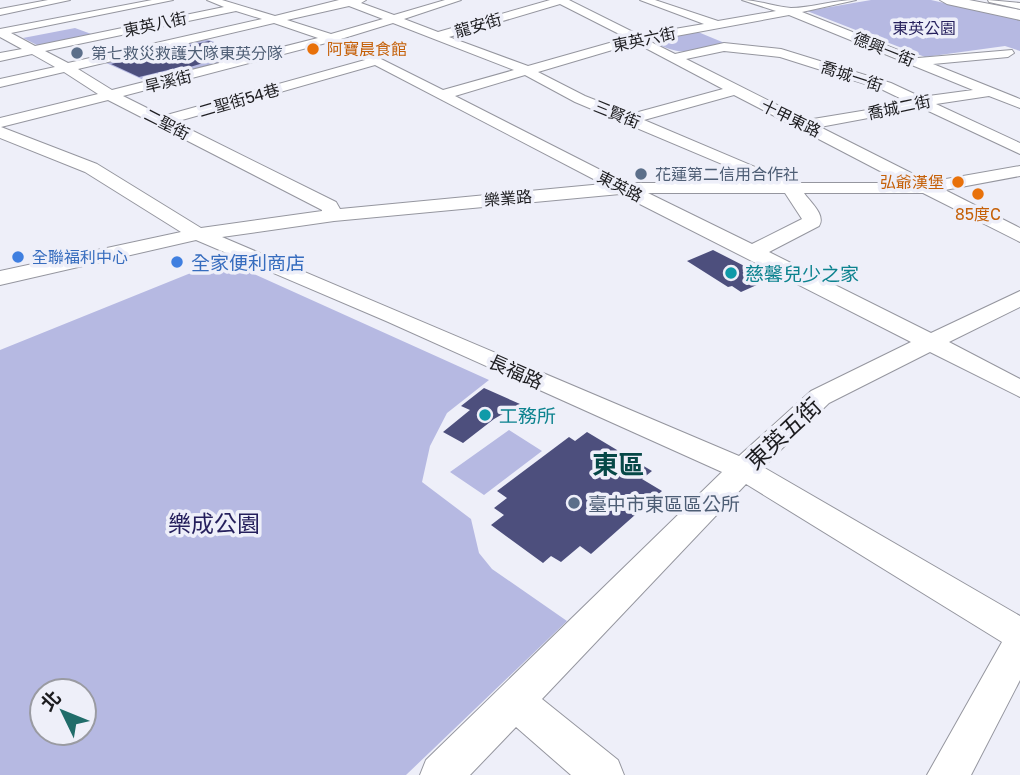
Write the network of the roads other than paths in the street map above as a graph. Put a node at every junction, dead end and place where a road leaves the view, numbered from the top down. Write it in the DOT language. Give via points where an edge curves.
graph roads {
  1 [pos="65,0"];
  2 [pos="168,0"];
  3 [pos="212,0"];
  4 [pos="456,0"];
  5 [pos="561,0"];
  6 [pos="645,0"];
  7 [pos="747,0"];
  8 [pos="851,0"];
  9 [pos="940,0"];
  10 [pos="947,0"];
  11 [pos="956,0"];
  12 [pos="962,0"];
  13 [pos="980,0"];
  14 [pos="993,0"];
  15 [pos="352,1"];
  16 [pos="258,2"];
  17 [pos="235,8"];
  18 [pos="790,11"];
  19 [pos="0,12"];
  20 [pos="1020,12"];
  21 [pos="390,19"];
  22 [pos="276,20"];
  23 [pos="718,24"];
  24 [pos="0,32"];
  25 [pos="435,37"];
  26 [pos="331,38"];
  27 [pos="638,39"];
  28 [pos="33,50"];
  29 [pos="1008,53"];
  30 [pos="0,57"];
  31 [pos="674,58"];
  32 [pos="376,61"];
  33 [pos="918,62"];
  34 [pos="67,68"];
  35 [pos="525,70"];
  36 [pos="317,78"];
  37 [pos="0,83"];
  38 [pos="735,90"];
  39 [pos="990,92"];
  40 [pos="110,95"];
  41 [pos="442,95"];
  42 [pos="918,102"];
  43 [pos="1020,104"];
  44 [pos="631,119"];
  45 [pos="161,121"];
  46 [pos="0,123"];
  47 [pos="807,125"];
  48 [pos="0,132"];
  49 [pos="1020,149"];
  50 [pos="1020,171"];
  51 [pos="623,188"];
  52 [pos="926,188"];
  53 [pos="791,189"];
  54 [pos="334,215"];
  55 [pos="198,234"];
  56 [pos="1020,236"];
  57 [pos="752,252"];
  58 [pos="0,278"];
  59 [pos="1020,298"];
  60 [pos="929,344"];
  61 [pos="1020,389"];
  62 [pos="743,469"];
  63 [pos="1020,634"];
  64 [pos="1020,644"];
  65 [pos="516,702"];
  66 [pos="441,775"];
  67 [pos="603,775"];
  68 [pos="948,775"];
  1 -- 19 [label="street"];
  2 -- 24 [label="street"];
  3 -- 17 [label="street, 東英路"];
  4 -- 21 [label="street, 旱溪街"];
  5 -- 25 [label="street, 龍安街"];
  5 -- 27 [label="street, 十甲東路"];
  6 -- 23 [label="street"];
  7 -- 18 [label="street, 德興一街"];
  8 -- 18 [label="street, 東英六街"];
  9 -- 20 [label="street"];
  10 -- 20 [label="highway"];
  11 -- 20 [label="street"];
  12 -- 20 [label="highway"];
  13 -- 20 [label="highway"];
  14 -- 20 [label="street"];
  15 -- 21 [label="street, 三賢街"];
  15 -- 22 [label="street"];
  16 -- 17 [label="street, 東英八街"];
  17 -- 22 [label="street, 東英路"];
  17 -- 28 [label="street, 東英八街"];
  18 -- 23 [label="street, 東英六街"];
  18 -- 33 [label="street, 德興一街"];
  21 -- 25 [label="street, 三賢街"];
  21 -- 26 [label="street, 旱溪街"];
  22 -- 26 [label="street, 東英路"];
  22 -- 34 [label="street"];
  23 -- 27 [label="street, 東英六街"];
  24 -- 28 [label="street, 二聖街"];
  25 -- 35 [label="street, 三賢街"];
  26 -- 32 [label="street, 東英路"];
  26 -- 40 [label="street, 旱溪街"];
  27 -- 31 [label="street, 十甲東路"];
  27 -- 35 [label="street, 東英六街"];
  28 -- 30 [label="street, 東英八街"];
  28 -- 34 [label="street, 二聖街"];
  29 -- 33 [label="street"];
  31 -- 38 [label="street, 十甲東路"];
  31 -- 42 [label="street, 喬城一街" via="724,47 781,53 886,86"];
  32 -- 36 [label="street"];
  32 -- 41 [label="street, 東英路"];
  33 -- 39 [label="street, 德興一街"];
  34 -- 37 [label="street"];
  34 -- 40 [label="street, 二聖街"];
  35 -- 41 [label="street, 東英六街"];
  35 -- 44 [label="street, 三賢街"];
  36 -- 45 [label="street, 二聖街54巷"];
  38 -- 44 [label="street"];
  38 -- 47 [label="street, 十甲東路"];
  39 -- 42 [label="street, 喬城二街"];
  39 -- 43 [label="street, 德興一街"];
  40 -- 45 [label="street, 二聖街"];
  40 -- 46 [label="street, 旱溪街"];
  41 -- 51 [label="street, 東英路"];
  42 -- 47 [label="street, 喬城二街" via="916,106"];
  42 -- 49 [label="street, 喬城一街"];
  44 -- 53 [label="street, 三賢街"];
  45 -- 54 [label="street, 二聖街" via="329,206"];
  47 -- 52 [label="street, 十甲東路"];
  48 -- 55 [label="street, 長福路" via="91,168"];
  50 -- 52 [label="street, 樂業路"];
  51 -- 53 [label="street, 樂業路"];
  51 -- 54 [label="street, 樂業路"];
  51 -- 57 [label="street, 東英路"];
  52 -- 53 [label="street, 樂業路"];
  52 -- 56 [label="street, 十甲東路"];
  53 -- 57 [label="street, 三賢街" via="812,222"];
  54 -- 55 [label="street, 樂業路"];
  55 -- 58 [label="street, 樂業路"];
  55 -- 62 [label="street, 長福路"];
  57 -- 60 [label="street, 東英路"];
  59 -- 60 [label="street, 東英五街"];
  60 -- 61 [label="street, 東英路"];
  60 -- 62 [label="street, 東英五街" via="820,397"];
  62 -- 63 [label="street, 長福路"];
  62 -- 65 [label="street, 東英五街"];
  64 -- 68 [label="street"];
  65 -- 66 [label="street, 東英五街"];
  65 -- 67 [label="street"];
}
